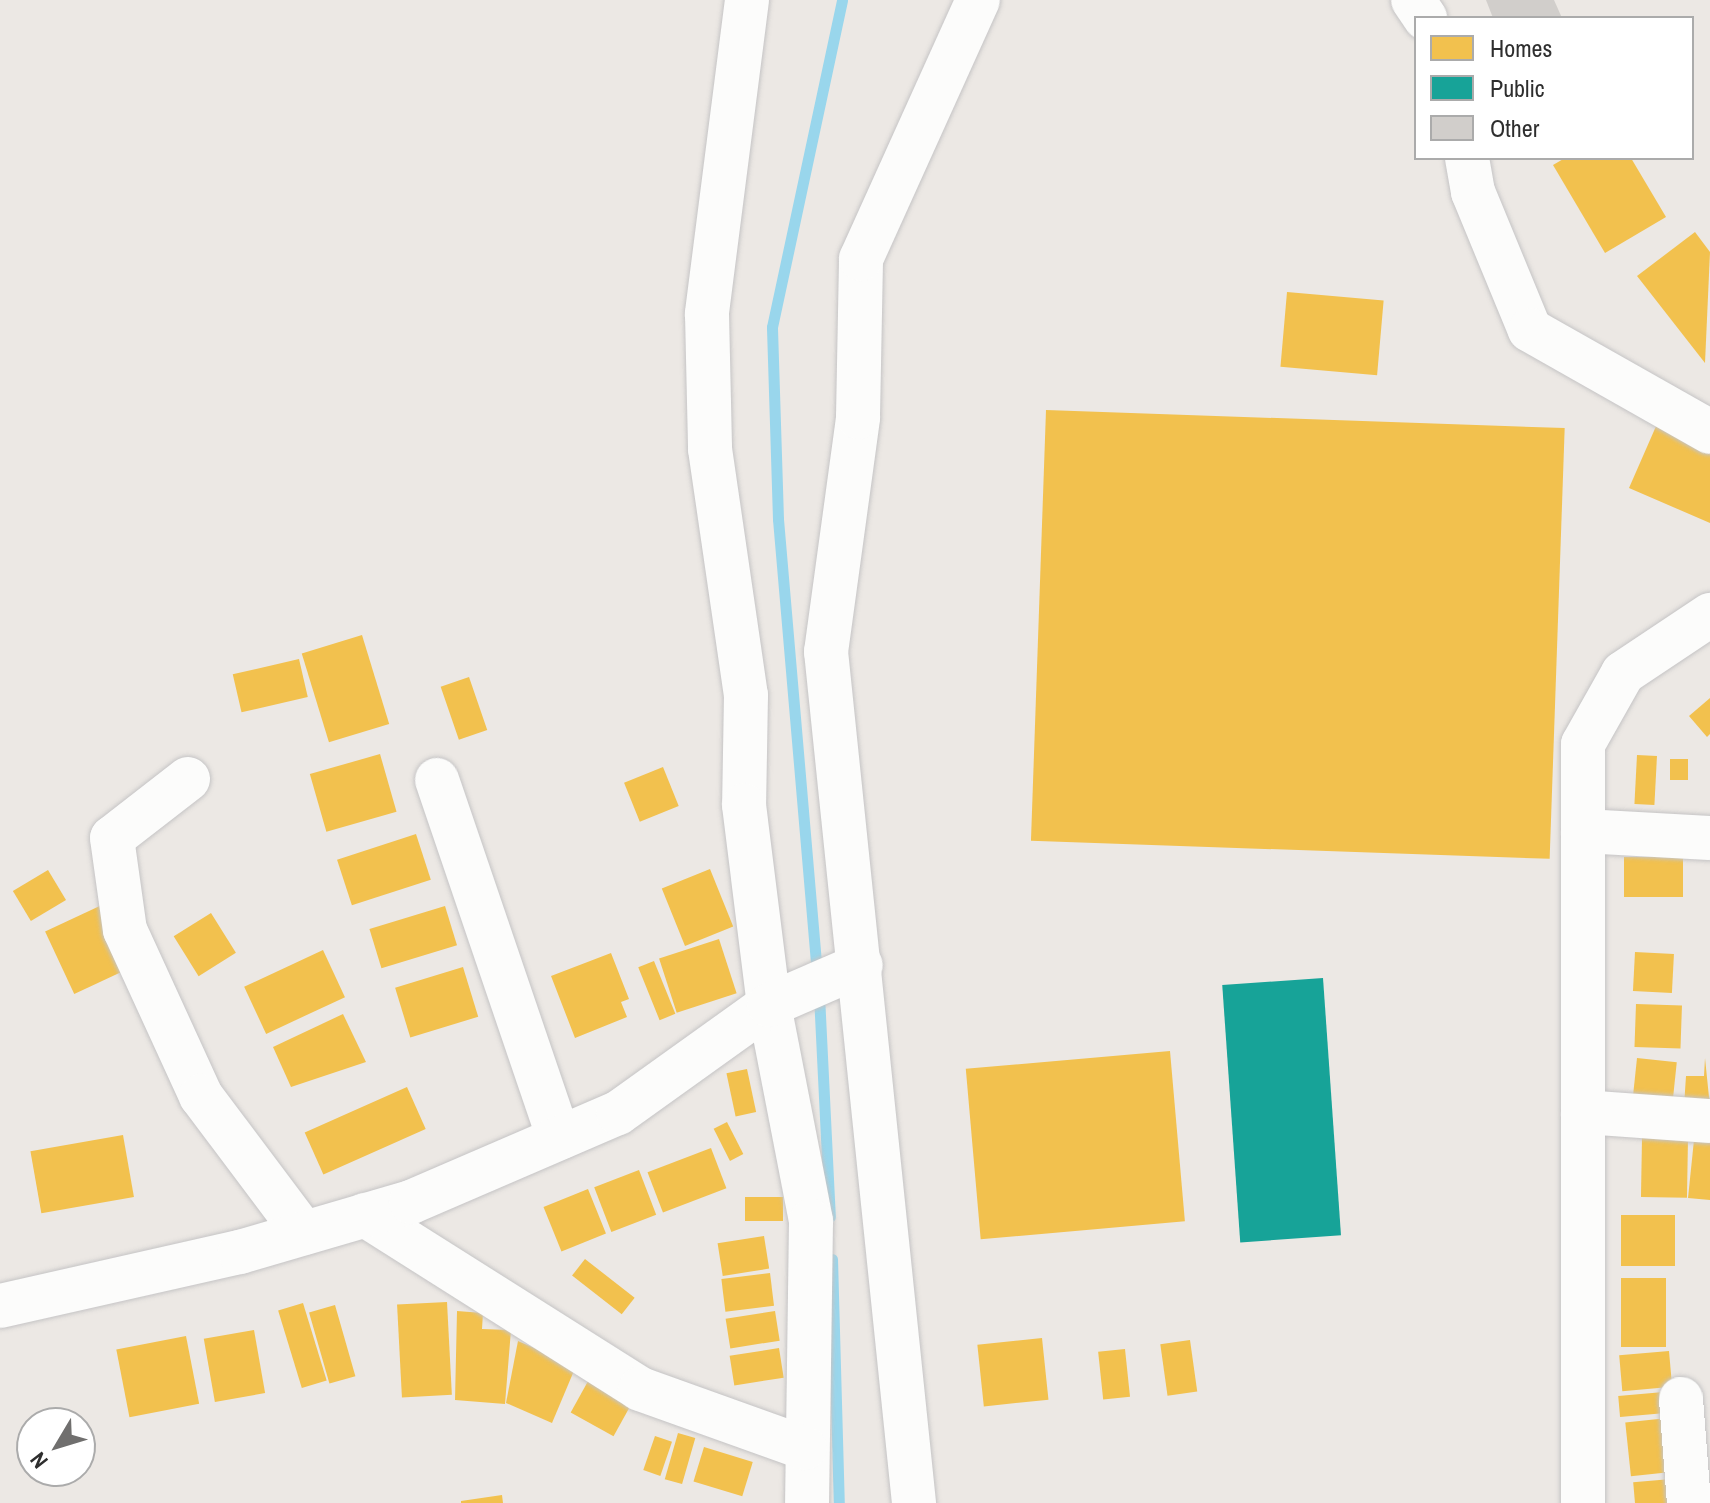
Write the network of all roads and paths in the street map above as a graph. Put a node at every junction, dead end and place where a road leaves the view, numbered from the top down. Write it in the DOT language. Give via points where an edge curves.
graph roads {
  1 [pos="747,0"];
  2 [pos="978,0"];
  3 [pos="1467,160"];
  4 [pos="1710,432"];
  5 [pos="1710,615"];
  6 [pos="188,779"];
  7 [pos="437,780"];
  8 [pos="1583,831"];
  9 [pos="1710,838"];
  10 [pos="848,970"];
  11 [pos="778,1001"];
  12 [pos="1583,1112"];
  13 [pos="1710,1121"];
  14 [pos="559,1138"];
  15 [pos="365,1215"];
  16 [pos="304,1233"];
  17 [pos="0,1306"];
  18 [pos="1681,1399"];
  19 [pos="805,1448"];
  20 [pos="807,1503"];
  21 [pos="914,1503"];
  22 [pos="1583,1503"];
  23 [pos="1689,1503"];
  1 -- 11 [label="street" via="707,314 710,449 746,695 744,805"];
  2 -- 10 [label="street" via="861,259 858,417 826,652"];
  3 -- 4 [label="street" via="1473,192 1530,330"];
  5 -- 8 [label="street" via="1623,673 1583,744"];
  6 -- 16 [label="street" via="112,838 125,930 201,1096"];
  7 -- 14 [label="street"];
  8 -- 9 [label="street"];
  8 -- 12 [label="street"];
  10 -- 11 [label="street"];
  10 -- 21 [label="street"];
  11 -- 14 [label="street" via="618,1113"];
  11 -- 19 [label="street" via="811,1221"];
  12 -- 13 [label="street"];
  12 -- 22 [label="street"];
  14 -- 15 [label="street"];
  15 -- 16 [label="street"];
  15 -- 19 [label="street" via="640,1389"];
  16 -- 17 [label="street"];
  18 -- 23 [label="street"];
  19 -- 20 [label="street"];
}
